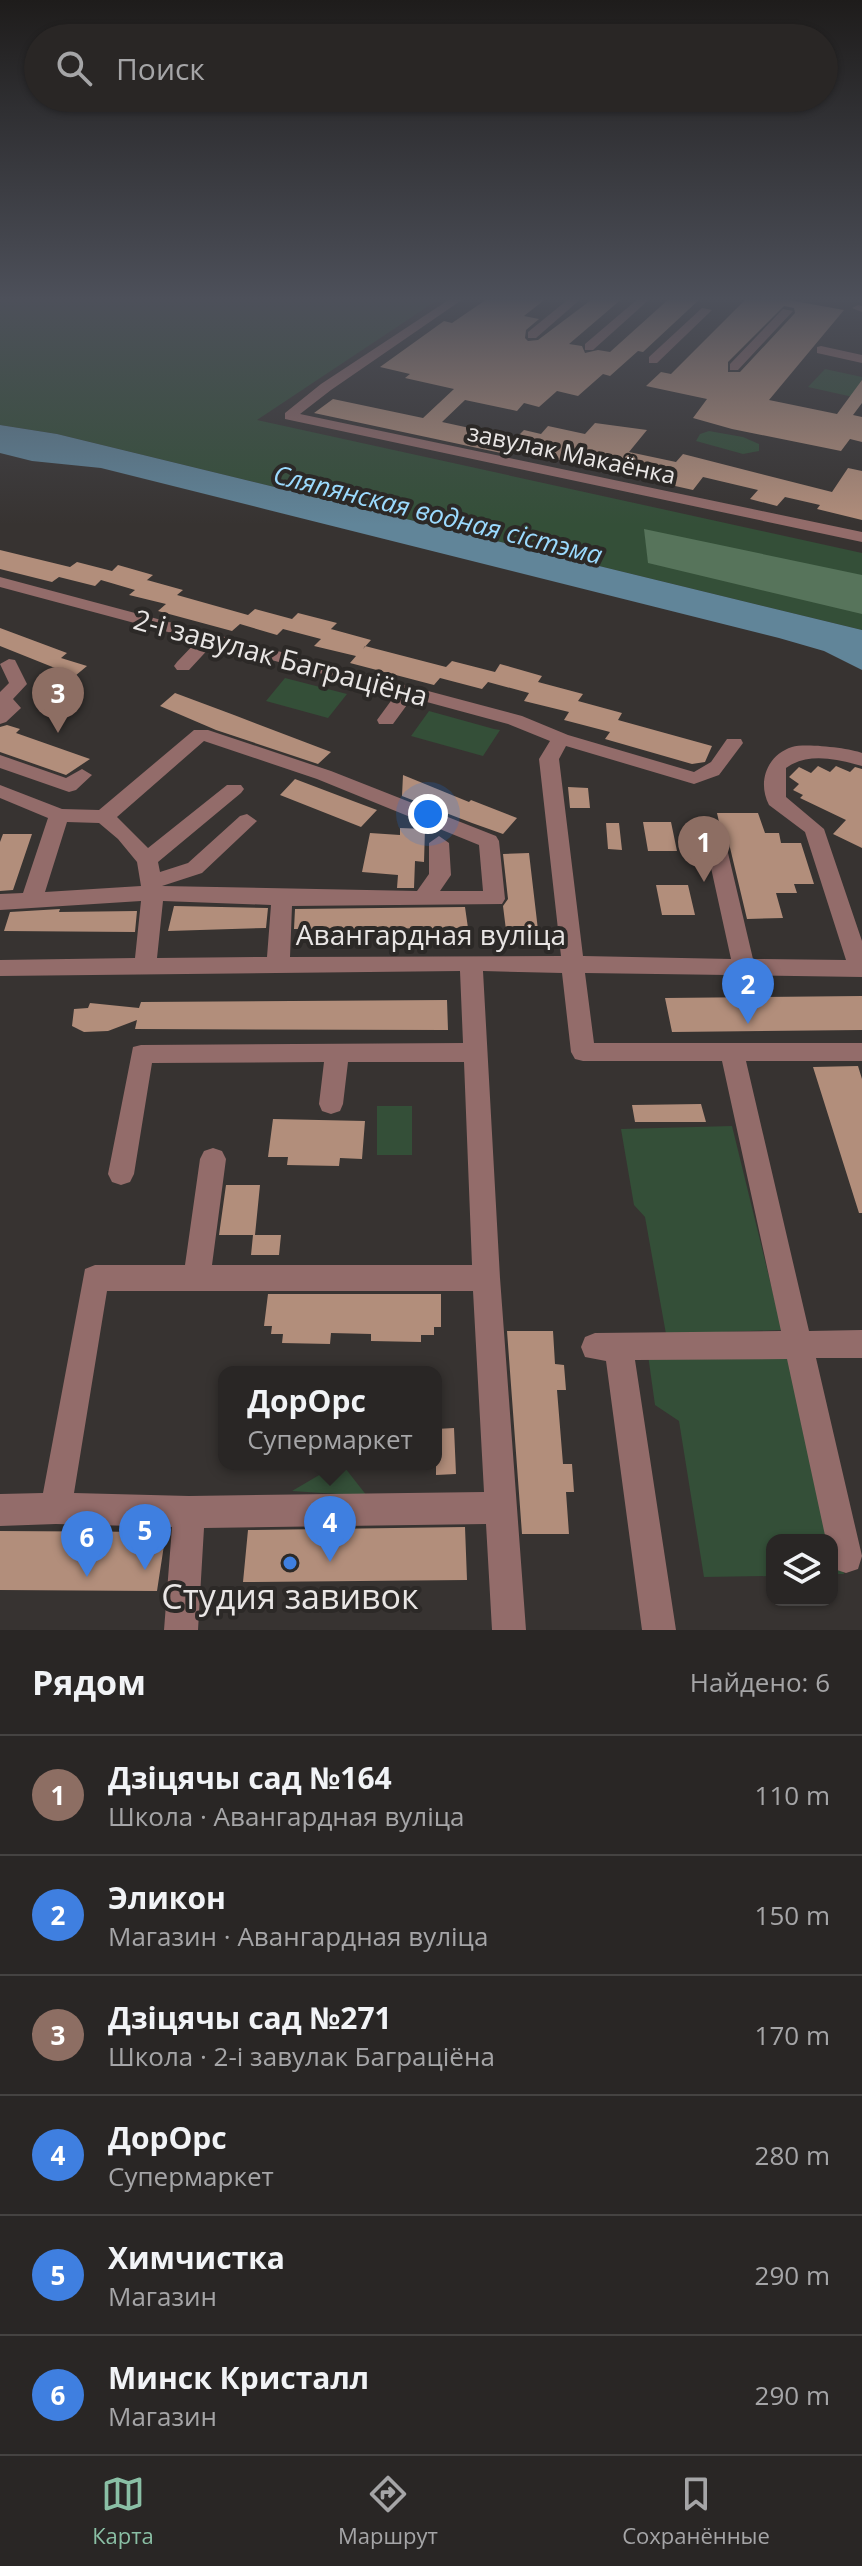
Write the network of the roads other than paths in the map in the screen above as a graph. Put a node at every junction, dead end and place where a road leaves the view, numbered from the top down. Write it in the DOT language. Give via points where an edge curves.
graph roads {
  1 [pos="347,373"];
  2 [pos="862,537"];
  3 [pos="0,582"];
  4 [pos="18,588"];
  5 [pos="0,603"];
  6 [pos="209,639"];
  7 [pos="3,665"];
  8 [pos="183,666"];
  9 [pos="406,693"];
  10 [pos="0,718"];
  11 [pos="386,720"];
  12 [pos="561,739"];
  13 [pos="734,743"];
  14 [pos="862,760"];
  15 [pos="0,761"];
  16 [pos="82,775"];
  17 [pos="234,789"];
  18 [pos="0,791"];
  19 [pos="59,815"];
  20 [pos="104,817"];
  21 [pos="247,821"];
  22 [pos="714,836"];
  23 [pos="439,843"];
  24 [pos="147,860"];
  25 [pos="152,887"];
  26 [pos="282,898"];
  27 [pos="423,899"];
  28 [pos="31,901"];
  29 [pos="0,902"];
  30 [pos="471,963"];
  31 [pos="572,963"];
  32 [pos="278,965"];
  33 [pos="145,967"];
  34 [pos="0,968"];
  35 [pos="744,968"];
  36 [pos="861,969"];
  37 [pos="477,1052"];
  38 [pos="732,1052"];
  39 [pos="862,1052"];
  40 [pos="337,1053"];
  41 [pos="331,1104"];
  42 [pos="213,1159"];
  43 [pos="121,1174"];
  44 [pos="197,1276"];
  45 [pos="486,1278"];
  46 [pos="862,1344"];
  47 [pos="800,1347"];
  48 [pos="56,1508"];
  49 [pos="501,1508"];
  50 [pos="0,1510"];
  51 [pos="189,1512"];
  52 [pos="846,1557"];
  53 [pos="181,1630"];
  54 [pos="509,1630"];
  55 [pos="659,1630"];
  1 -- 2 [label="street, завулак Макаёнка" via="290,416"];
  3 -- 4 [label="street, 2-і завулак Баграціёна"];
  4 -- 5 [label="street"];
  4 -- 6 [label="street, 2-і завулак Баграціёна"];
  6 -- 8 [label="street"];
  6 -- 9 [label="street, 2-і завулак Баграціёна"];
  7 -- 10 [label="street" via="18,684 3,699 12,708"];
  9 -- 11 [label="street"];
  9 -- 12 [label="street, 2-і завулак Баграціёна" via="515,720"];
  12 -- 13 [label="street, 2-і завулак Баграціёна" via="694,778 711,773"];
  12 -- 31 [label="street" via="549,759"];
  14 -- 36 [label="street" via="796,752 777,765 774,778 776,800 814,829"];
  15 -- 16 [label="street" via="69,786"];
  17 -- 24 [label="street"];
  18 -- 19 [label="street"];
  19 -- 20 [label="street"];
  19 -- 28 [label="street"];
  20 -- 24 [label="street"];
  20 -- 27 [label="street" via="201,734 324,775 489,841 494,899"];
  21 -- 25 [label="street" via="195,868"];
  22 -- 35 [label="street"];
  23 -- 27 [label="street" via="440,875"];
  24 -- 25 [label="street"];
  25 -- 26 [label="street"];
  25 -- 28 [label="street"];
  25 -- 33 [label="street"];
  26 -- 27 [label="street"];
  26 -- 32 [label="street"];
  28 -- 29 [label="street"];
  30 -- 31 [label="street, Авангардная вуліца"];
  30 -- 32 [label="street, Авангардная вуліца"];
  30 -- 37 [label="street"];
  31 -- 35 [label="street, Авангардная вуліца"];
  31 -- 38 [label="street" via="583,1052"];
  32 -- 33 [label="street, Авангардная вуліца"];
  33 -- 34 [label="street, Авангардная вуліца"];
  35 -- 36 [label="street, Авангардная вуліца"];
  37 -- 40 [label="street"];
  37 -- 45 [label="street"];
  38 -- 39 [label="street"];
  38 -- 47 [label="street"];
  40 -- 41 [label="street"];
  40 -- 43 [label="street" via="141,1054"];
  42 -- 44 [label="street"];
  44 -- 45 [label="street"];
  44 -- 48 [label="street" via="95,1278"];
  45 -- 49 [label="street"];
  46 -- 47 [label="street"];
  47 -- 52 [label="street"];
  47 -- 55 [label="street" via="607,1347"];
  48 -- 50 [label="street"];
  48 -- 51 [label="street"];
  49 -- 51 [label="street"];
  49 -- 54 [label="street"];
  51 -- 53 [label="street"];
}
